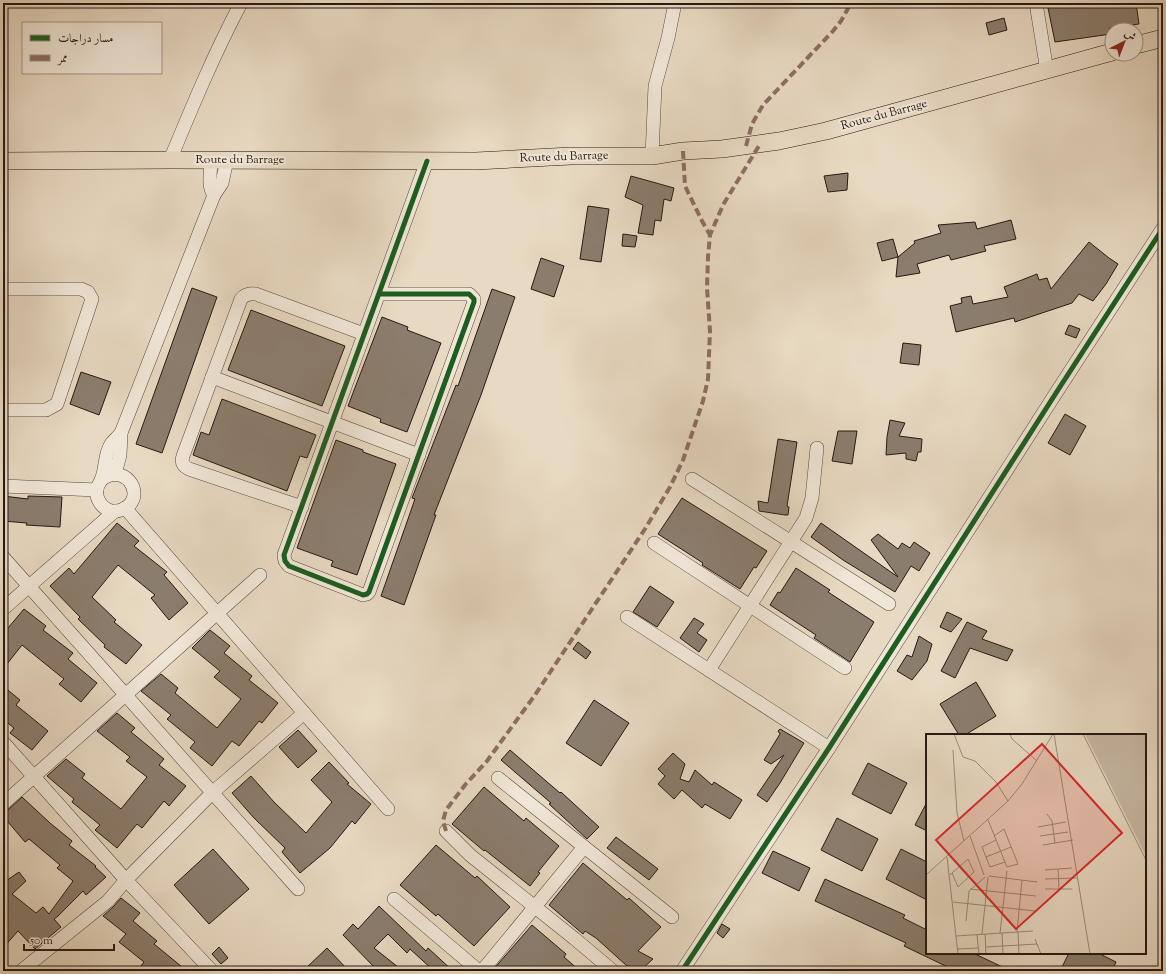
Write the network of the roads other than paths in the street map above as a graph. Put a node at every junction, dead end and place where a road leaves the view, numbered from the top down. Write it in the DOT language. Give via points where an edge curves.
graph roads {
  1 [pos="241,3"];
  2 [pos="675,3"];
  3 [pos="1036,3"];
  4 [pos="1163,38"];
  5 [pos="1144,44"];
  6 [pos="1104,54"];
  7 [pos="1047,71"];
  8 [pos="652,156"];
  9 [pos="170,160"];
  10 [pos="219,160"];
  11 [pos="427,160"];
  12 [pos="3,161"];
  13 [pos="1163,228"];
  14 [pos="3,289"];
  15 [pos="379,294"];
  16 [pos="364,334"];
  17 [pos="212,377"];
  18 [pos="3,410"];
  19 [pos="333,422"];
  20 [pos="121,433"];
  21 [pos="817,448"];
  22 [pos="419,455"];
  23 [pos="115,474"];
  24 [pos="692,479"];
  25 [pos="99,485"];
  26 [pos="3,486"];
  27 [pos="302,507"];
  28 [pos="120,510"];
  29 [pos="791,542"];
  30 [pos="654,543"];
  31 [pos="3,557"];
  32 [pos="260,575"];
  33 [pos="29,586"];
  34 [pos="889,604"];
  35 [pos="750,606"];
  36 [pos="3,609"];
  37 [pos="217,613"];
  38 [pos="627,617"];
  39 [pos="845,668"];
  40 [pos="709,670"];
  41 [pos="125,695"];
  42 [pos="304,713"];
  43 [pos="3,742"];
  44 [pos="829,748"];
  45 [pos="34,776"];
  46 [pos="498,778"];
  47 [pos="212,793"];
  48 [pos="3,804"];
  49 [pos="388,809"];
  50 [pos="446,831"];
  51 [pos="584,847"];
  52 [pos="126,880"];
  53 [pos="298,889"];
  54 [pos="394,899"];
  55 [pos="535,907"];
  56 [pos="672,917"];
  57 [pos="21,971"];
  58 [pos="212,971"];
  59 [pos="480,971"];
  60 [pos="613,971"];
  61 [pos="682,971"];
  1 -- 9 [label="street" via="202,82"];
  2 -- 8 [label="street" via="655,86"];
  3 -- 7 [label="street"];
  4 -- 5 [label="main road"];
  6 -- 7 [label="main road, Route du Barrage"];
  7 -- 8 [label="main road, Route du Barrage" via="834,129 779,141"];
  8 -- 11 [label="main road, Route du Barrage"];
  9 -- 10 [label="main road, Route du Barrage"];
  9 -- 12 [label="main road, Route du Barrage"];
  10 -- 11 [label="main road, Route du Barrage"];
  10 -- 20 [label="street" via="222,183 214,195"];
  11 -- 15 [label="street"];
  13 -- 44 [label="street"];
  14 -- 18 [label="street" via="81,289 88,292 92,299 57,404 42,411"];
  15 -- 16 [label="street"];
  15 -- 22 [label="street" via="469,294 474,299"];
  16 -- 17 [label="street" via="256,294 247,294 241,299"];
  16 -- 19 [label="street"];
  17 -- 19 [label="street"];
  17 -- 27 [label="street" via="183,456 184,465 189,469"];
  19 -- 22 [label="street"];
  19 -- 27 [label="street"];
  20 -- 23 [label="street" via="120,454"];
  20 -- 25 [label="street" via="110,445"];
  21 -- 29 [label="street" via="809,511"];
  22 -- 27 [label="street" via="367,594 361,594 286,564 284,555"];
  23 -- 25 [label="street" via="105,477"];
  23 -- 28 [label="street" via="125,477 134,490 132,501"];
  24 -- 29 [label="street"];
  25 -- 26 [label="street"];
  25 -- 28 [label="street" via="97,495 101,505"];
  28 -- 33 [label="street"];
  28 -- 37 [label="street"];
  29 -- 34 [label="street"];
  29 -- 35 [label="street"];
  30 -- 35 [label="street"];
  31 -- 33 [label="street"];
  32 -- 37 [label="street"];
  33 -- 36 [label="street"];
  33 -- 41 [label="street"];
  35 -- 39 [label="street"];
  35 -- 40 [label="street"];
  37 -- 41 [label="street"];
  37 -- 42 [label="street"];
  38 -- 40 [label="street"];
  40 -- 44 [label="street"];
  41 -- 45 [label="street"];
  41 -- 47 [label="street"];
  42 -- 47 [label="street"];
  42 -- 49 [label="street"];
  43 -- 45 [label="street"];
  44 -- 61 [label="street"];
  45 -- 48 [label="street"];
  45 -- 52 [label="street"];
  46 -- 51 [label="street"];
  47 -- 52 [label="street"];
  47 -- 53 [label="street"];
  50 -- 55 [label="street" via="470,855"];
  51 -- 55 [label="street"];
  51 -- 56 [label="street"];
  52 -- 57 [label="street" via="108,901"];
  52 -- 58 [label="street"];
  54 -- 59 [label="street"];
  55 -- 59 [label="street"];
  55 -- 60 [label="street"];
}
